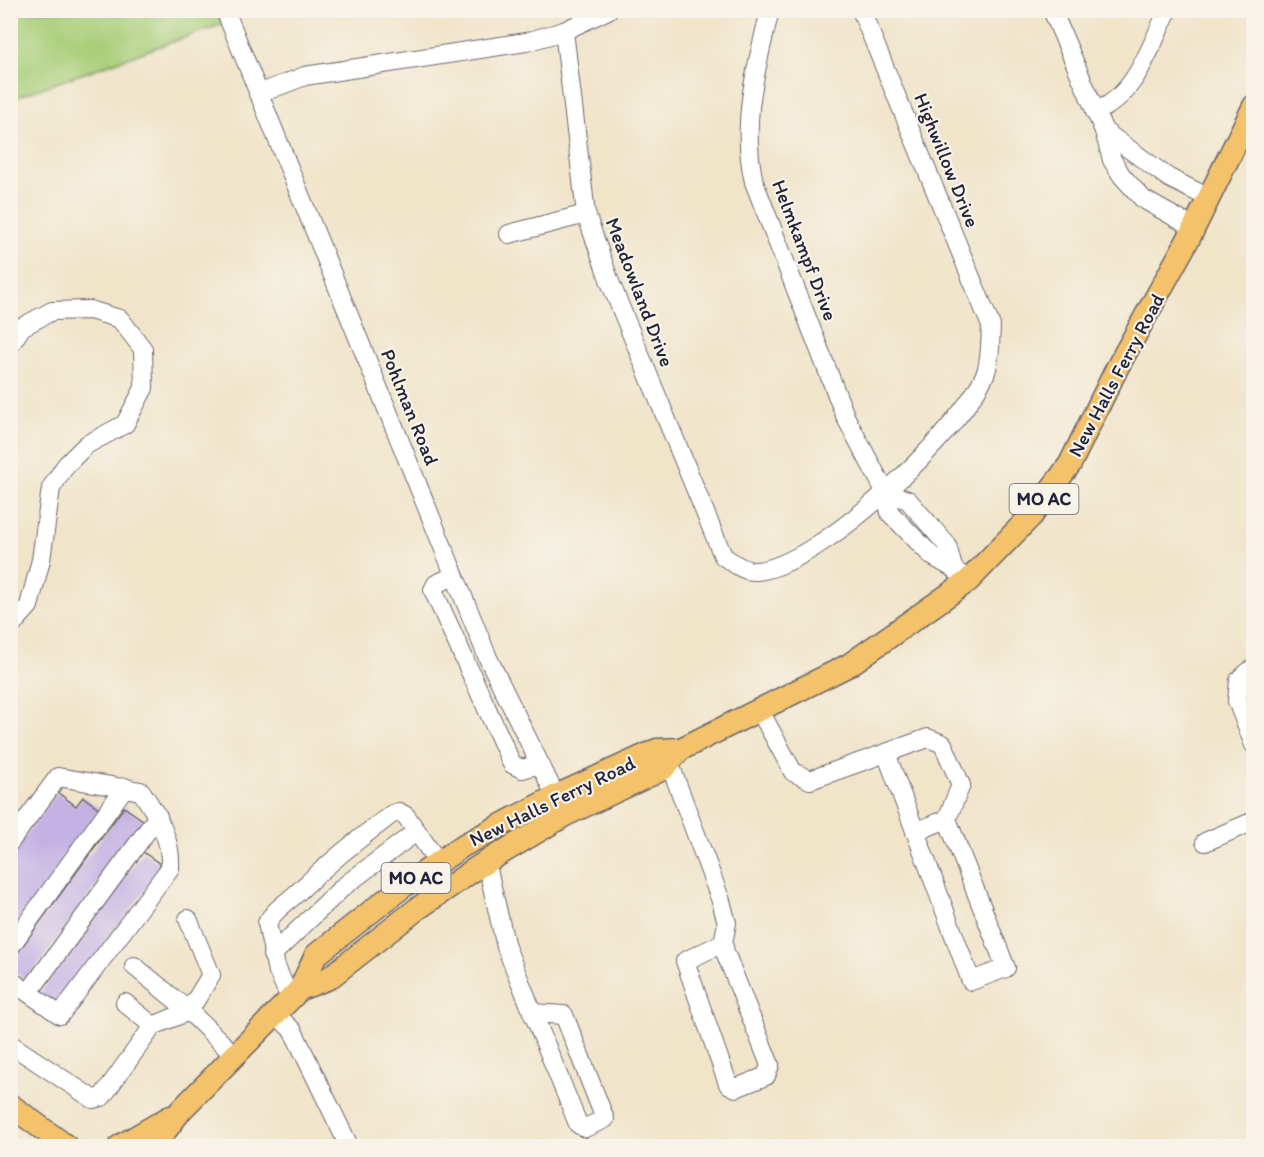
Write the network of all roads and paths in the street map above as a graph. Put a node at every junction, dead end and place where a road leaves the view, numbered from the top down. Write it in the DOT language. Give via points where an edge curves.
graph roads {
  1 [pos="225,10"];
  2 [pos="608,10"];
  3 [pos="770,10"];
  4 [pos="861,10"];
  5 [pos="1052,10"];
  6 [pos="1168,10"];
  7 [pos="564,31"];
  8 [pos="258,93"];
  9 [pos="1254,106"];
  10 [pos="1095,112"];
  11 [pos="1104,132"];
  12 [pos="1209,198"];
  13 [pos="586,214"];
  14 [pos="1194,228"];
  15 [pos="509,234"];
  16 [pos="10,345"];
  17 [pos="886,494"];
  18 [pos="960,574"];
  19 [pos="454,576"];
  20 [pos="10,627"];
  21 [pos="1254,667"];
  22 [pos="492,668"];
  23 [pos="470,676"];
  24 [pos="759,709"];
  25 [pos="1254,745"];
  26 [pos="886,753"];
  27 [pos="675,756"];
  28 [pos="540,764"];
  29 [pos="125,787"];
  30 [pos="560,806"];
  31 [pos="158,816"];
  32 [pos="947,819"];
  33 [pos="1254,821"];
  34 [pos="417,831"];
  35 [pos="915,832"];
  36 [pos="10,842"];
  37 [pos="1205,842"];
  38 [pos="486,861"];
  39 [pos="438,862"];
  40 [pos="188,919"];
  41 [pos="723,943"];
  42 [pos="10,947"];
  43 [pos="272,955"];
  44 [pos="134,966"];
  45 [pos="10,980"];
  46 [pos="28,992"];
  47 [pos="288,1000"];
  48 [pos="125,1003"];
  49 [pos="189,1011"];
  50 [pos="532,1013"];
  51 [pos="153,1026"];
  52 [pos="10,1044"];
  53 [pos="234,1055"];
  54 [pos="10,1105"];
  55 [pos="182,1110"];
  56 [pos="60,1142"];
  57 [pos="85,1146"];
  58 [pos="120,1146"];
  59 [pos="155,1146"];
  60 [pos="349,1146"];
  1 -- 8 [label="street, Pohlman Road"];
  2 -- 7 [label="street"];
  3 -- 17 [label="street, Helmkampf Drive" via="752,89 747,151 754,182 846,418"];
  4 -- 17 [label="street, Highwillow Drive" via="991,326 985,373 959,414"];
  5 -- 10 [label="street"];
  6 -- 10 [label="street" via="1130,87 1108,107"];
  7 -- 8 [label="street" via="526,42 305,76"];
  7 -- 13 [label="street, Meadowland Drive"];
  8 -- 19 [label="street, Pohlman Road"];
  9 -- 12 [label="main road, New Halls Ferry Road / MO AC"];
  10 -- 11 [label="street"];
  11 -- 12 [label="street" via="1168,178"];
  11 -- 14 [label="street" via="1112,160 1131,189 1160,211"];
  12 -- 14 [label="main road, New Halls Ferry Road / MO AC"];
  13 -- 15 [label="street"];
  13 -- 17 [label="street, Meadowland Drive" via="610,282 723,556 752,572 776,568 822,543"];
  14 -- 18 [label="main road, New Halls Ferry Road / MO AC" via="1070,464 1032,515"];
  16 -- 20 [label="street" via="22,327 52,311 90,310 120,320 143,349 144,388 125,424 86,445 51,488 28,606"];
  17 -- 18 [label="street" via="908,500 947,544"];
  18 -- 24 [label="main road, New Halls Ferry Road / MO AC" via="849,665"];
  19 -- 22 [label="street, Pohlman Road"];
  19 -- 23 [label="street" via="436,584 434,591"];
  21 -- 25 [label="street" via="1239,680 1237,701"];
  22 -- 23 [label="street"];
  22 -- 28 [label="street, Pohlman Road"];
  23 -- 28 [label="street" via="512,764 522,769"];
  24 -- 26 [label="street" via="794,772 810,780"];
  24 -- 27 [label="main road, New Halls Ferry Road / MO AC"];
  26 -- 32 [label="street" via="928,738 943,744 961,785"];
  26 -- 35 [label="street"];
  27 -- 30 [label="main road, New Halls Ferry Road / MO AC" via="657,750"];
  27 -- 41 [label="street" via="727,923"];
  28 -- 30 [label="street, Pohlman Road"];
  29 -- 31 [label="street" via="141,790"];
  29 -- 36 [label="street" via="58,777"];
  29 -- 42 [label="street"];
  30 -- 38 [label="main road, New Halls Ferry Road / MO AC"];
  30 -- 39 [label="main road, New Halls Ferry Road / MO AC" via="464,844"];
  31 -- 46 [label="street"];
  31 -- 46 [label="street" via="171,857 170,868 60,1016"];
  32 -- 35 [label="street"];
  32 -- 35 [label="street" via="1006,968 971,981"];
  33 -- 37 [label="street"];
  34 -- 39 [label="street"];
  34 -- 43 [label="street" via="343,887"];
  34 -- 43 [label="street" via="399,812 354,843 270,917 267,923"];
  38 -- 47 [label="main road, New Halls Ferry Road / MO AC" via="329,978"];
  38 -- 50 [label="street" via="506,947"];
  39 -- 47 [label="main road, New Halls Ferry Road / MO AC" via="316,955"];
  40 -- 49 [label="street" via="211,975"];
  41 -- 41 [label="street" via="770,1065 766,1076 736,1088 728,1084 685,960"];
  43 -- 47 [label="street"];
  44 -- 49 [label="street"];
  45 -- 46 [label="street"];
  47 -- 53 [label="main road, New Halls Ferry Road / MO AC"];
  47 -- 60 [label="street" via="293,1031"];
  48 -- 51 [label="street"];
  49 -- 51 [label="street"];
  49 -- 53 [label="street"];
  50 -- 50 [label="street" via="578,1124 585,1128 605,1119 564,1015"];
  51 -- 52 [label="street" via="102,1096 93,1099"];
  53 -- 55 [label="main road, New Halls Ferry Road / MO AC"];
  54 -- 56 [label="main road"];
  55 -- 58 [label="main road"];
  55 -- 59 [label="main road, New Halls Ferry Road / MO AC"];
  56 -- 57 [label="main road"];
}
